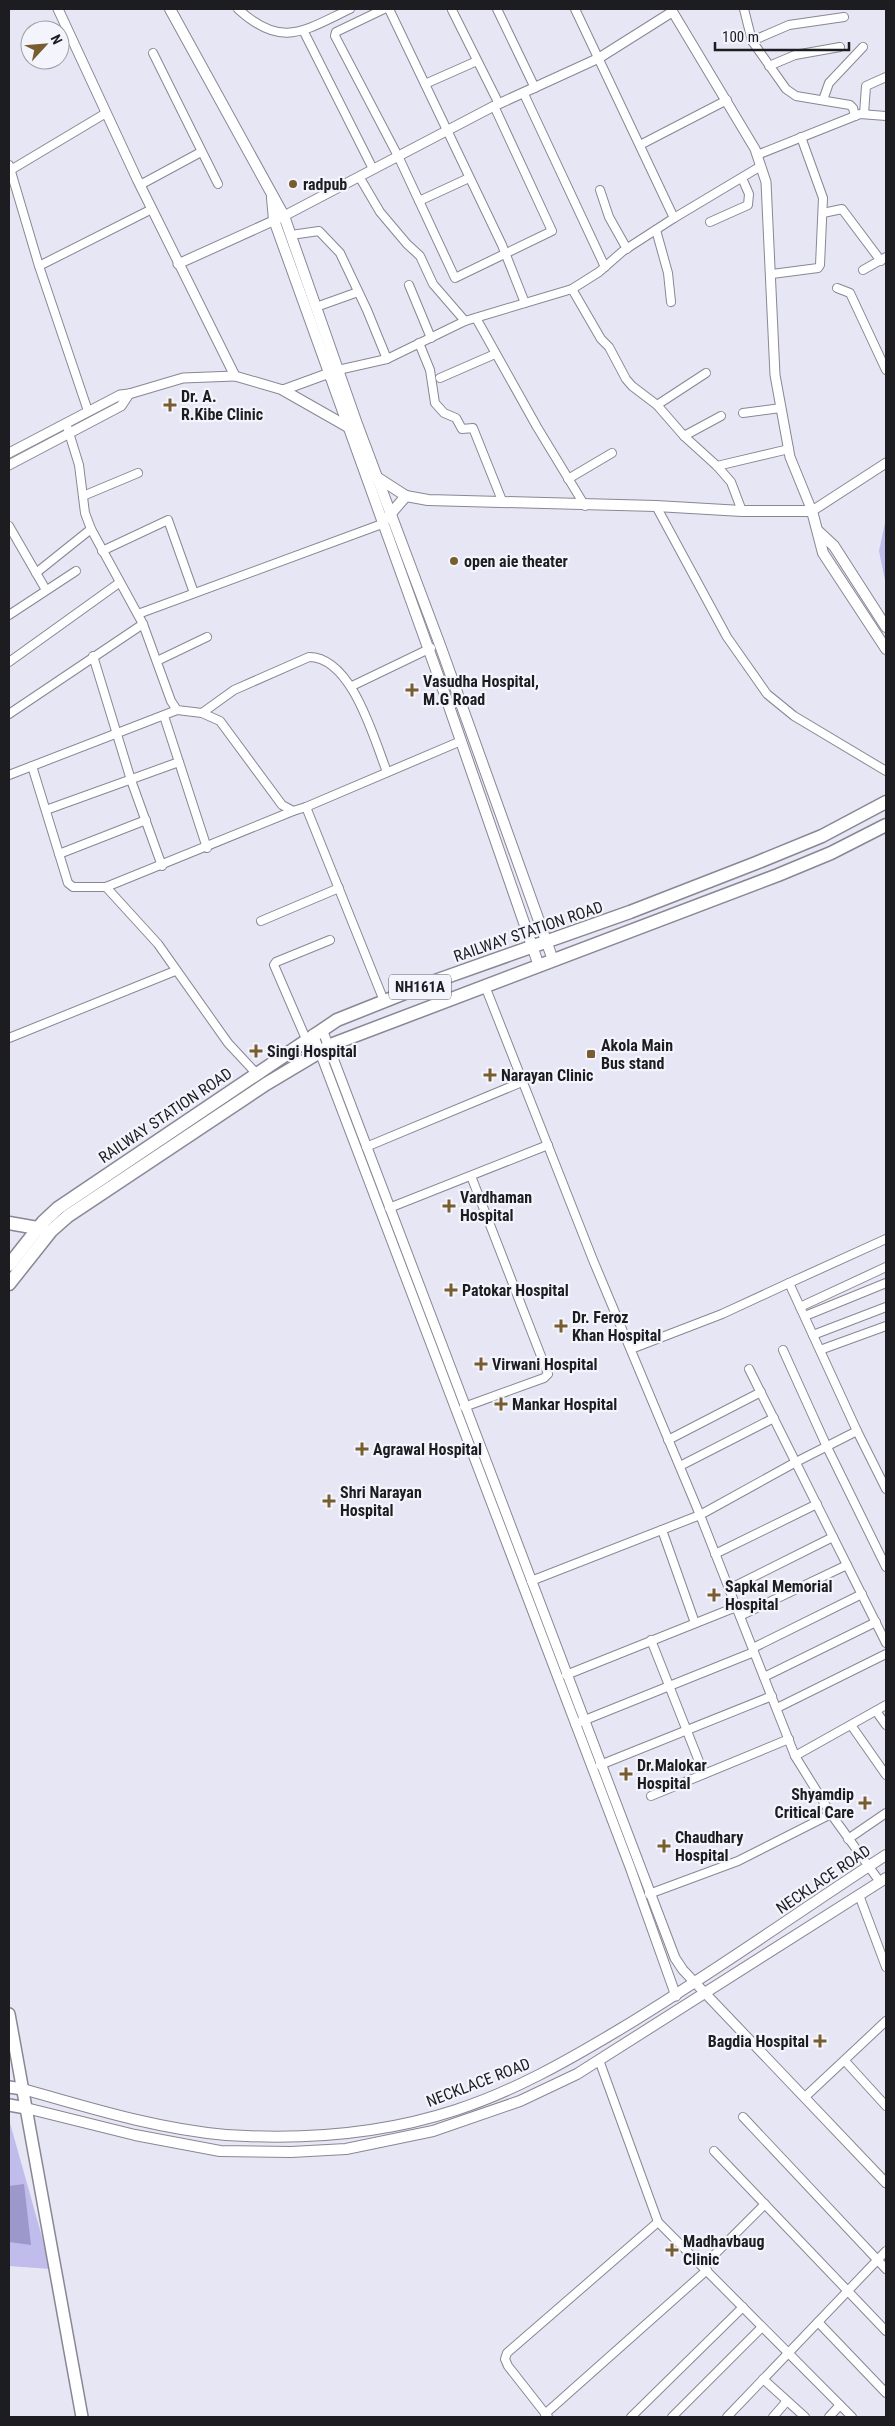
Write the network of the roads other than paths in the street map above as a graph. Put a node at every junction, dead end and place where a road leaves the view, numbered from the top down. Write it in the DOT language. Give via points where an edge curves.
graph roads {
  1 [pos="58,9"];
  2 [pos="170,9"];
  3 [pos="238,9"];
  4 [pos="384,9"];
  5 [pos="389,9"];
  6 [pos="497,9"];
  7 [pos="575,9"];
  8 [pos="744,9"];
  9 [pos="346,10"];
  10 [pos="452,10"];
  11 [pos="671,10"];
  12 [pos="844,17"];
  13 [pos="304,32"];
  14 [pos="752,41"];
  15 [pos="840,47"];
  16 [pos="863,47"];
  17 [pos="153,53"];
  18 [pos="599,58"];
  19 [pos="478,61"];
  20 [pos="769,66"];
  21 [pos="886,77"];
  22 [pos="425,84"];
  23 [pos="535,88"];
  24 [pos="524,94"];
  25 [pos="727,100"];
  26 [pos="823,100"];
  27 [pos="496,105"];
  28 [pos="106,113"];
  29 [pos="864,114"];
  30 [pos="856,116"];
  31 [pos="886,116"];
  32 [pos="447,132"];
  33 [pos="801,137"];
  34 [pos="640,145"];
  35 [pos="201,152"];
  36 [pos="757,154"];
  37 [pos="399,158"];
  38 [pos="761,166"];
  39 [pos="9,169"];
  40 [pos="373,169"];
  41 [pos="360,178"];
  42 [pos="469,178"];
  43 [pos="742,178"];
  44 [pos="218,184"];
  45 [pos="140,185"];
  46 [pos="600,190"];
  47 [pos="419,201"];
  48 [pos="152,209"];
  49 [pos="823,213"];
  50 [pos="279,218"];
  51 [pos="674,218"];
  52 [pos="710,222"];
  53 [pos="656,230"];
  54 [pos="291,235"];
  55 [pos="627,249"];
  56 [pos="505,253"];
  57 [pos="884,259"];
  58 [pos="178,264"];
  59 [pos="39,266"];
  60 [pos="605,267"];
  61 [pos="862,270"];
  62 [pos="772,274"];
  63 [pos="409,285"];
  64 [pos="837,288"];
  65 [pos="572,289"];
  66 [pos="358,292"];
  67 [pos="525,302"];
  68 [pos="672,302"];
  69 [pos="316,306"];
  70 [pos="476,318"];
  71 [pos="465,321"];
  72 [pos="431,338"];
  73 [pos="419,344"];
  74 [pos="496,354"];
  75 [pos="387,359"];
  76 [pos="886,370"];
  77 [pos="333,372"];
  78 [pos="706,373"];
  79 [pos="234,376"];
  80 [pos="440,378"];
  81 [pos="283,390"];
  82 [pos="129,394"];
  83 [pos="657,405"];
  84 [pos="781,408"];
  85 [pos="88,412"];
  86 [pos="743,414"];
  87 [pos="721,416"];
  88 [pos="66,423"];
  89 [pos="348,427"];
  90 [pos="69,434"];
  91 [pos="684,436"];
  92 [pos="789,449"];
  93 [pos="10,452"];
  94 [pos="612,453"];
  95 [pos="13,463"];
  96 [pos="886,463"];
  97 [pos="717,466"];
  98 [pos="363,470"];
  99 [pos="138,473"];
  100 [pos="376,477"];
  101 [pos="568,480"];
  102 [pos="82,496"];
  103 [pos="406,496"];
  104 [pos="503,503"];
  105 [pos="585,506"];
  106 [pos="656,506"];
  107 [pos="742,511"];
  108 [pos="812,511"];
  109 [pos="390,514"];
  110 [pos="382,524"];
  111 [pos="9,526"];
  112 [pos="91,529"];
  113 [pos="820,532"];
  114 [pos="102,551"];
  115 [pos="76,570"];
  116 [pos="36,573"];
  117 [pos="119,583"];
  118 [pos="46,590"];
  119 [pos="194,593"];
  120 [pos="138,614"];
  121 [pos="9,615"];
  122 [pos="143,624"];
  123 [pos="886,627"];
  124 [pos="208,636"];
  125 [pos="440,644"];
  126 [pos="428,649"];
  127 [pos="886,649"];
  128 [pos="93,656"];
  129 [pos="9,662"];
  130 [pos="157,662"];
  131 [pos="352,686"];
  132 [pos="177,710"];
  133 [pos="202,713"];
  134 [pos="9,714"];
  135 [pos="164,716"];
  136 [pos="118,733"];
  137 [pos="461,741"];
  138 [pos="179,762"];
  139 [pos="32,766"];
  140 [pos="886,771"];
  141 [pos="387,772"];
  142 [pos="9,775"];
  143 [pos="131,780"];
  144 [pos="886,802"];
  145 [pos="306,808"];
  146 [pos="46,810"];
  147 [pos="293,811"];
  148 [pos="146,820"];
  149 [pos="886,825"];
  150 [pos="207,848"];
  151 [pos="59,854"];
  152 [pos="162,866"];
  153 [pos="106,887"];
  154 [pos="339,888"];
  155 [pos="261,921"];
  156 [pos="330,940"];
  157 [pos="546,941"];
  158 [pos="531,946"];
  159 [pos="553,960"];
  160 [pos="539,966"];
  161 [pos="175,971"];
  162 [pos="484,986"];
  163 [pos="384,1001"];
  164 [pos="314,1034"];
  165 [pos="9,1038"];
  166 [pos="325,1049"];
  167 [pos="256,1073"];
  168 [pos="522,1082"];
  169 [pos="548,1145"];
  170 [pos="366,1147"];
  171 [pos="471,1176"];
  172 [pos="389,1208"];
  173 [pos="9,1223"];
  174 [pos="38,1228"];
  175 [pos="51,1231"];
  176 [pos="886,1239"];
  177 [pos="9,1265"];
  178 [pos="886,1267"];
  179 [pos="886,1282"];
  180 [pos="789,1283"];
  181 [pos="9,1284"];
  182 [pos="800,1307"];
  183 [pos="886,1307"];
  184 [pos="805,1316"];
  185 [pos="886,1326"];
  186 [pos="813,1335"];
  187 [pos="630,1350"];
  188 [pos="783,1350"];
  189 [pos="820,1350"];
  190 [pos="749,1369"];
  191 [pos="761,1392"];
  192 [pos="464,1407"];
  193 [pos="774,1418"];
  194 [pos="857,1431"];
  195 [pos="668,1440"];
  196 [pos="827,1447"];
  197 [pos="796,1462"];
  198 [pos="680,1466"];
  199 [pos="886,1489"];
  200 [pos="816,1504"];
  201 [pos="700,1515"];
  202 [pos="662,1530"];
  203 [pos="833,1537"];
  204 [pos="715,1554"];
  205 [pos="847,1565"];
  206 [pos="886,1567"];
  207 [pos="531,1581"];
  208 [pos="729,1589"];
  209 [pos="862,1594"];
  210 [pos="736,1607"];
  211 [pos="740,1616"];
  212 [pos="876,1622"];
  213 [pos="695,1623"];
  214 [pos="651,1640"];
  215 [pos="886,1643"];
  216 [pos="753,1650"];
  217 [pos="886,1654"];
  218 [pos="566,1675"];
  219 [pos="764,1677"];
  220 [pos="670,1686"];
  221 [pos="772,1696"];
  222 [pos="886,1705"];
  223 [pos="777,1708"];
  224 [pos="876,1711"];
  225 [pos="579,1722"];
  226 [pos="851,1725"];
  227 [pos="886,1725"];
  228 [pos="687,1730"];
  229 [pos="789,1739"];
  230 [pos="795,1756"];
  231 [pos="600,1764"];
  232 [pos="704,1774"];
  233 [pos="886,1775"];
  234 [pos="651,1796"];
  235 [pos="886,1813"];
  236 [pos="831,1814"];
  237 [pos="848,1839"];
  238 [pos="886,1855"];
  239 [pos="868,1866"];
  240 [pos="883,1880"];
  241 [pos="649,1894"];
  242 [pos="859,1895"];
  243 [pos="886,1967"];
  244 [pos="695,1983"];
  245 [pos="706,1994"];
  246 [pos="676,1996"];
  247 [pos="9,2014"];
  248 [pos="886,2021"];
  249 [pos="577,2055"];
  250 [pos="599,2060"];
  251 [pos="845,2061"];
  252 [pos="584,2069"];
  253 [pos="9,2087"];
  254 [pos="23,2090"];
  255 [pos="805,2097"];
  256 [pos="9,2105"];
  257 [pos="886,2106"];
  258 [pos="26,2108"];
  259 [pos="455,2111"];
  260 [pos="743,2117"];
  261 [pos="460,2123"];
  262 [pos="714,2151"];
  263 [pos="886,2183"];
  264 [pos="765,2204"];
  265 [pos="658,2222"];
  266 [pos="886,2251"];
  267 [pos="878,2260"];
  268 [pos="705,2268"];
  269 [pos="886,2269"];
  270 [pos="848,2290"];
  271 [pos="743,2307"];
  272 [pos="818,2322"];
  273 [pos="762,2327"];
  274 [pos="886,2331"];
  275 [pos="788,2353"];
  276 [pos="763,2379"];
  277 [pos="886,2393"];
  278 [pos="788,2401"];
  279 [pos="840,2406"];
  280 [pos="547,2416"];
  281 [pos="82,2417"];
  282 [pos="631,2417"];
  283 [pos="672,2417"];
  284 [pos="727,2417"];
  285 [pos="773,2417"];
  286 [pos="805,2417"];
  287 [pos="829,2417"];
  288 [pos="852,2417"];
  1 -- 28 [label="street"];
  2 -- 50 [label="main road" via="272,195"];
  3 -- 13 [label="street" via="252,21 274,31"];
  4 -- 37 [label="street" via="336,32 335,36"];
  5 -- 22 [label="street"];
  6 -- 23 [label="street"];
  7 -- 18 [label="street"];
  8 -- 14 [label="street"];
  9 -- 13 [label="street"];
  10 -- 19 [label="street"];
  11 -- 18 [label="street"];
  11 -- 25 [label="street"];
  12 -- 14 [label="street" via="789,25"];
  13 -- 40 [label="street"];
  14 -- 20 [label="street"];
  15 -- 20 [label="street" via="795,55"];
  16 -- 26 [label="street" via="829,83"];
  17 -- 35 [label="street"];
  18 -- 23 [label="street"];
  18 -- 34 [label="street"];
  19 -- 22 [label="street"];
  19 -- 27 [label="street"];
  20 -- 26 [label="street" via="791,93"];
  21 -- 29 [label="street" via="866,86"];
  22 -- 32 [label="street"];
  23 -- 24 [label="street"];
  24 -- 27 [label="street"];
  24 -- 60 [label="street"];
  25 -- 34 [label="street"];
  25 -- 36 [label="street"];
  26 -- 30 [label="street" via="850,105"];
  27 -- 32 [label="street"];
  27 -- 56 [label="street" via="552,232"];
  28 -- 39 [label="street"];
  28 -- 45 [label="street"];
  29 -- 30 [label="street"];
  29 -- 31 [label="street"];
  30 -- 33 [label="street"];
  32 -- 37 [label="street"];
  32 -- 42 [label="street"];
  33 -- 36 [label="street"];
  33 -- 49 [label="street" via="823,198"];
  34 -- 51 [label="street"];
  35 -- 44 [label="street"];
  35 -- 45 [label="street"];
  36 -- 38 [label="street"];
  37 -- 40 [label="street"];
  37 -- 47 [label="street"];
  38 -- 43 [label="street"];
  38 -- 62 [label="street" via="766,182"];
  39 -- 59 [label="street"];
  40 -- 41 [label="street"];
  41 -- 50 [label="street"];
  41 -- 71 [label="street" via="380,212 420,256 433,284"];
  42 -- 47 [label="street"];
  42 -- 56 [label="street"];
  43 -- 51 [label="street"];
  43 -- 52 [label="street" via="749,194 748,205"];
  45 -- 48 [label="street"];
  46 -- 55 [label="street" via="609,217"];
  47 -- 56 [label="street" via="455,278"];
  48 -- 58 [label="street"];
  48 -- 59 [label="street"];
  49 -- 57 [label="street" via="842,209"];
  49 -- 62 [label="street" via="820,267"];
  50 -- 54 [label="main road"];
  50 -- 58 [label="street"];
  50 -- 77 [label="main road"];
  51 -- 53 [label="street"];
  53 -- 55 [label="street"];
  53 -- 68 [label="street"];
  54 -- 66 [label="street" via="319,231 340,253"];
  54 -- 69 [label="main road"];
  55 -- 60 [label="street"];
  56 -- 67 [label="street"];
  57 -- 61 [label="street"];
  58 -- 79 [label="street"];
  59 -- 85 [label="street"];
  60 -- 65 [label="street"];
  62 -- 84 [label="street" via="775,375"];
  63 -- 72 [label="street"];
  64 -- 76 [label="street" via="850,293"];
  65 -- 67 [label="street"];
  65 -- 83 [label="street" via="626,379"];
  66 -- 69 [label="street"];
  66 -- 75 [label="street"];
  67 -- 70 [label="street"];
  69 -- 77 [label="main road"];
  70 -- 71 [label="street"];
  70 -- 74 [label="street"];
  71 -- 72 [label="street"];
  72 -- 73 [label="street"];
  73 -- 75 [label="street"];
  73 -- 104 [label="street" via="430,370 435,403 444,413 456,418 462,429 473,428"];
  74 -- 80 [label="street"];
  74 -- 101 [label="street"];
  75 -- 77 [label="street"];
  77 -- 81 [label="street"];
  77 -- 89 [label="main road"];
  77 -- 100 [label="main road"];
  78 -- 83 [label="street"];
  79 -- 81 [label="street"];
  79 -- 82 [label="street" via="183,378"];
  81 -- 89 [label="main road"];
  82 -- 85 [label="street"];
  82 -- 90 [label="street" via="121,406"];
  83 -- 91 [label="street"];
  84 -- 86 [label="street"];
  84 -- 92 [label="street"];
  85 -- 88 [label="street"];
  87 -- 91 [label="street"];
  88 -- 90 [label="street"];
  88 -- 93 [label="street"];
  89 -- 98 [label="main road"];
  90 -- 95 [label="street"];
  90 -- 102 [label="street" via="79,465"];
  91 -- 97 [label="street"];
  92 -- 97 [label="street"];
  92 -- 108 [label="street"];
  93 -- 95 [label="street"];
  94 -- 101 [label="street"];
  96 -- 108 [label="street"];
  97 -- 107 [label="street" via="732,482"];
  98 -- 100 [label="main road"];
  98 -- 110 [label="main road"];
  99 -- 102 [label="street"];
  100 -- 103 [label="main road"];
  100 -- 109 [label="main road"];
  101 -- 105 [label="street"];
  102 -- 112 [label="street"];
  103 -- 104 [label="main road"];
  103 -- 109 [label="main road"];
  104 -- 105 [label="main road"];
  105 -- 106 [label="main road"];
  106 -- 107 [label="main road"];
  106 -- 140 [label="street" via="727,637 767,694 794,716"];
  107 -- 108 [label="main road"];
  108 -- 113 [label="main road"];
  109 -- 110 [label="main road"];
  109 -- 125 [label="main road"];
  110 -- 119 [label="street"];
  110 -- 126 [label="main road"];
  111 -- 116 [label="street"];
  112 -- 114 [label="street"];
  112 -- 116 [label="street"];
  113 -- 123 [label="main road" via="834,546"];
  113 -- 127 [label="main road" via="823,553"];
  114 -- 117 [label="street"];
  114 -- 119 [label="street" via="168,520"];
  115 -- 118 [label="street"];
  116 -- 118 [label="street"];
  117 -- 120 [label="street"];
  117 -- 129 [label="street"];
  118 -- 121 [label="street"];
  119 -- 120 [label="street"];
  120 -- 122 [label="street"];
  122 -- 128 [label="street"];
  122 -- 130 [label="street"];
  124 -- 130 [label="street"];
  125 -- 126 [label="street"];
  125 -- 157 [label="main road"];
  126 -- 131 [label="street"];
  126 -- 137 [label="main road"];
  128 -- 134 [label="street"];
  128 -- 136 [label="street"];
  130 -- 132 [label="street"];
  131 -- 133 [label="street" via="339,671 309,656 234,690"];
  131 -- 141 [label="street"];
  132 -- 133 [label="street"];
  132 -- 135 [label="street"];
  133 -- 147 [label="street" via="220,721 282,805"];
  135 -- 136 [label="street"];
  135 -- 138 [label="street"];
  136 -- 139 [label="street"];
  136 -- 143 [label="street"];
  137 -- 141 [label="street"];
  137 -- 158 [label="main road"];
  138 -- 143 [label="street"];
  138 -- 150 [label="street"];
  139 -- 142 [label="street"];
  139 -- 146 [label="street"];
  141 -- 145 [label="street"];
  143 -- 146 [label="street"];
  143 -- 148 [label="street"];
  144 -- 157 [label="highway, RAILWAY STATION ROAD / NH161A" via="822,836 683,892"];
  145 -- 147 [label="street"];
  145 -- 154 [label="street"];
  146 -- 151 [label="street"];
  147 -- 150 [label="street"];
  148 -- 151 [label="street"];
  148 -- 152 [label="street"];
  149 -- 159 [label="highway, RAILWAY STATION ROAD / NH161A" via="778,875"];
  150 -- 152 [label="street"];
  151 -- 153 [label="street" via="71,885"];
  152 -- 153 [label="street"];
  153 -- 161 [label="street" via="158,944"];
  154 -- 155 [label="street"];
  154 -- 163 [label="street"];
  156 -- 164 [label="street" via="274,965"];
  157 -- 158 [label="highway, RAILWAY STATION ROAD / NH161A"];
  157 -- 159 [label="main road"];
  158 -- 160 [label="main road"];
  158 -- 163 [label="highway, RAILWAY STATION ROAD / NH161A"];
  159 -- 160 [label="highway, RAILWAY STATION ROAD / NH161A"];
  160 -- 162 [label="highway, RAILWAY STATION ROAD / NH161A"];
  161 -- 165 [label="street"];
  161 -- 167 [label="street" via="228,1043"];
  162 -- 166 [label="highway, RAILWAY STATION ROAD / NH161A"];
  162 -- 168 [label="street"];
  163 -- 164 [label="highway, RAILWAY STATION ROAD / NH161A" via="337,1020"];
  164 -- 166 [label="street"];
  164 -- 167 [label="highway, RAILWAY STATION ROAD / NH161A"];
  166 -- 170 [label="street"];
  166 -- 175 [label="highway, RAILWAY STATION ROAD / NH161A" via="266,1084"];
  166 -- 225 [label="street"];
  167 -- 174 [label="highway, RAILWAY STATION ROAD / NH161A" via="58,1208"];
  168 -- 169 [label="street"];
  168 -- 170 [label="street"];
  169 -- 171 [label="street"];
  169 -- 187 [label="street"];
  170 -- 172 [label="street"];
  171 -- 172 [label="street"];
  171 -- 192 [label="street" via="548,1374"];
  172 -- 192 [label="street"];
  173 -- 174 [label="highway"];
  174 -- 175 [label="highway"];
  174 -- 177 [label="highway, RAILWAY STATION ROAD / NH161A"];
  175 -- 181 [label="highway, RAILWAY STATION ROAD / NH161A"];
  176 -- 180 [label="street"];
  178 -- 182 [label="street"];
  179 -- 184 [label="street"];
  180 -- 182 [label="street"];
  180 -- 187 [label="street" via="722,1314"];
  182 -- 184 [label="street"];
  183 -- 186 [label="street"];
  184 -- 186 [label="street"];
  185 -- 189 [label="street"];
  186 -- 189 [label="street"];
  187 -- 195 [label="street"];
  188 -- 196 [label="street"];
  189 -- 194 [label="street"];
  190 -- 191 [label="street"];
  191 -- 193 [label="street"];
  191 -- 195 [label="street"];
  192 -- 207 [label="street"];
  193 -- 197 [label="street"];
  193 -- 198 [label="street"];
  194 -- 196 [label="street"];
  194 -- 199 [label="street"];
  195 -- 198 [label="street"];
  196 -- 197 [label="street"];
  196 -- 206 [label="street"];
  197 -- 200 [label="street"];
  197 -- 201 [label="street"];
  198 -- 201 [label="street"];
  200 -- 203 [label="street"];
  200 -- 204 [label="street"];
  201 -- 202 [label="street"];
  201 -- 204 [label="street"];
  202 -- 207 [label="street"];
  202 -- 213 [label="street"];
  203 -- 205 [label="street"];
  203 -- 208 [label="street"];
  204 -- 208 [label="street"];
  205 -- 209 [label="street"];
  205 -- 211 [label="street"];
  207 -- 218 [label="street"];
  208 -- 210 [label="street"];
  209 -- 212 [label="street"];
  209 -- 216 [label="street"];
  210 -- 211 [label="street"];
  210 -- 213 [label="street"];
  211 -- 216 [label="street"];
  212 -- 215 [label="street"];
  212 -- 219 [label="street"];
  213 -- 214 [label="street"];
  214 -- 218 [label="street"];
  214 -- 220 [label="street"];
  216 -- 219 [label="street"];
  216 -- 220 [label="street"];
  217 -- 223 [label="street"];
  218 -- 225 [label="street"];
  219 -- 221 [label="street"];
  220 -- 225 [label="street"];
  220 -- 228 [label="street"];
  221 -- 223 [label="street"];
  221 -- 228 [label="street"];
  222 -- 224 [label="street"];
  223 -- 229 [label="street"];
  224 -- 226 [label="street"];
  224 -- 227 [label="street"];
  225 -- 231 [label="street"];
  225 -- 246 [label="street"];
  226 -- 230 [label="street"];
  226 -- 233 [label="street"];
  228 -- 231 [label="street"];
  228 -- 232 [label="street"];
  229 -- 230 [label="street"];
  229 -- 232 [label="street"];
  230 -- 236 [label="street"];
  231 -- 241 [label="street"];
  232 -- 234 [label="street"];
  235 -- 237 [label="street"];
  236 -- 237 [label="street"];
  236 -- 241 [label="street" via="738,1861"];
  237 -- 239 [label="street"];
  238 -- 239 [label="main road, NECKLACE ROAD"];
  239 -- 240 [label="street"];
  239 -- 244 [label="main road, NECKLACE ROAD"];
  240 -- 242 [label="main road, NECKLACE ROAD"];
  241 -- 244 [label="street" via="675,1958"];
  242 -- 243 [label="street"];
  242 -- 245 [label="main road, NECKLACE ROAD"];
  244 -- 245 [label="street"];
  244 -- 246 [label="main road, NECKLACE ROAD"];
  245 -- 250 [label="main road, NECKLACE ROAD"];
  245 -- 255 [label="street"];
  246 -- 249 [label="main road, NECKLACE ROAD"];
  247 -- 254 [label="main road"];
  248 -- 251 [label="street"];
  249 -- 252 [label="main road"];
  249 -- 259 [label="main road, NECKLACE ROAD" via="520,2085"];
  250 -- 252 [label="main road, NECKLACE ROAD"];
  250 -- 265 [label="street"];
  251 -- 255 [label="street"];
  251 -- 257 [label="street"];
  252 -- 261 [label="main road, NECKLACE ROAD" via="520,2101"];
  253 -- 254 [label="main road"];
  254 -- 258 [label="main road"];
  254 -- 259 [label="main road, NECKLACE ROAD" via="125,2118 224,2134 272,2137 366,2130"];
  255 -- 263 [label="street"];
  256 -- 258 [label="main road"];
  258 -- 261 [label="main road, NECKLACE ROAD" via="220,2152 346,2148 410,2137"];
  258 -- 281 [label="main road"];
  259 -- 261 [label="main road"];
  260 -- 267 [label="street"];
  262 -- 264 [label="street"];
  264 -- 268 [label="street"];
  264 -- 270 [label="street"];
  265 -- 268 [label="street"];
  265 -- 280 [label="street" via="507,2353 508,2366"];
  266 -- 267 [label="street"];
  267 -- 269 [label="street"];
  267 -- 270 [label="street"];
  268 -- 271 [label="street"];
  268 -- 280 [label="street"];
  270 -- 272 [label="street"];
  270 -- 274 [label="street"];
  271 -- 273 [label="street"];
  271 -- 282 [label="street"];
  272 -- 275 [label="street"];
  272 -- 277 [label="street"];
  273 -- 275 [label="street"];
  273 -- 283 [label="street"];
  275 -- 276 [label="street"];
  275 -- 279 [label="street"];
  276 -- 278 [label="street"];
  276 -- 284 [label="street"];
  278 -- 285 [label="street"];
  278 -- 286 [label="street"];
  279 -- 287 [label="street"];
  279 -- 288 [label="street"];
}
